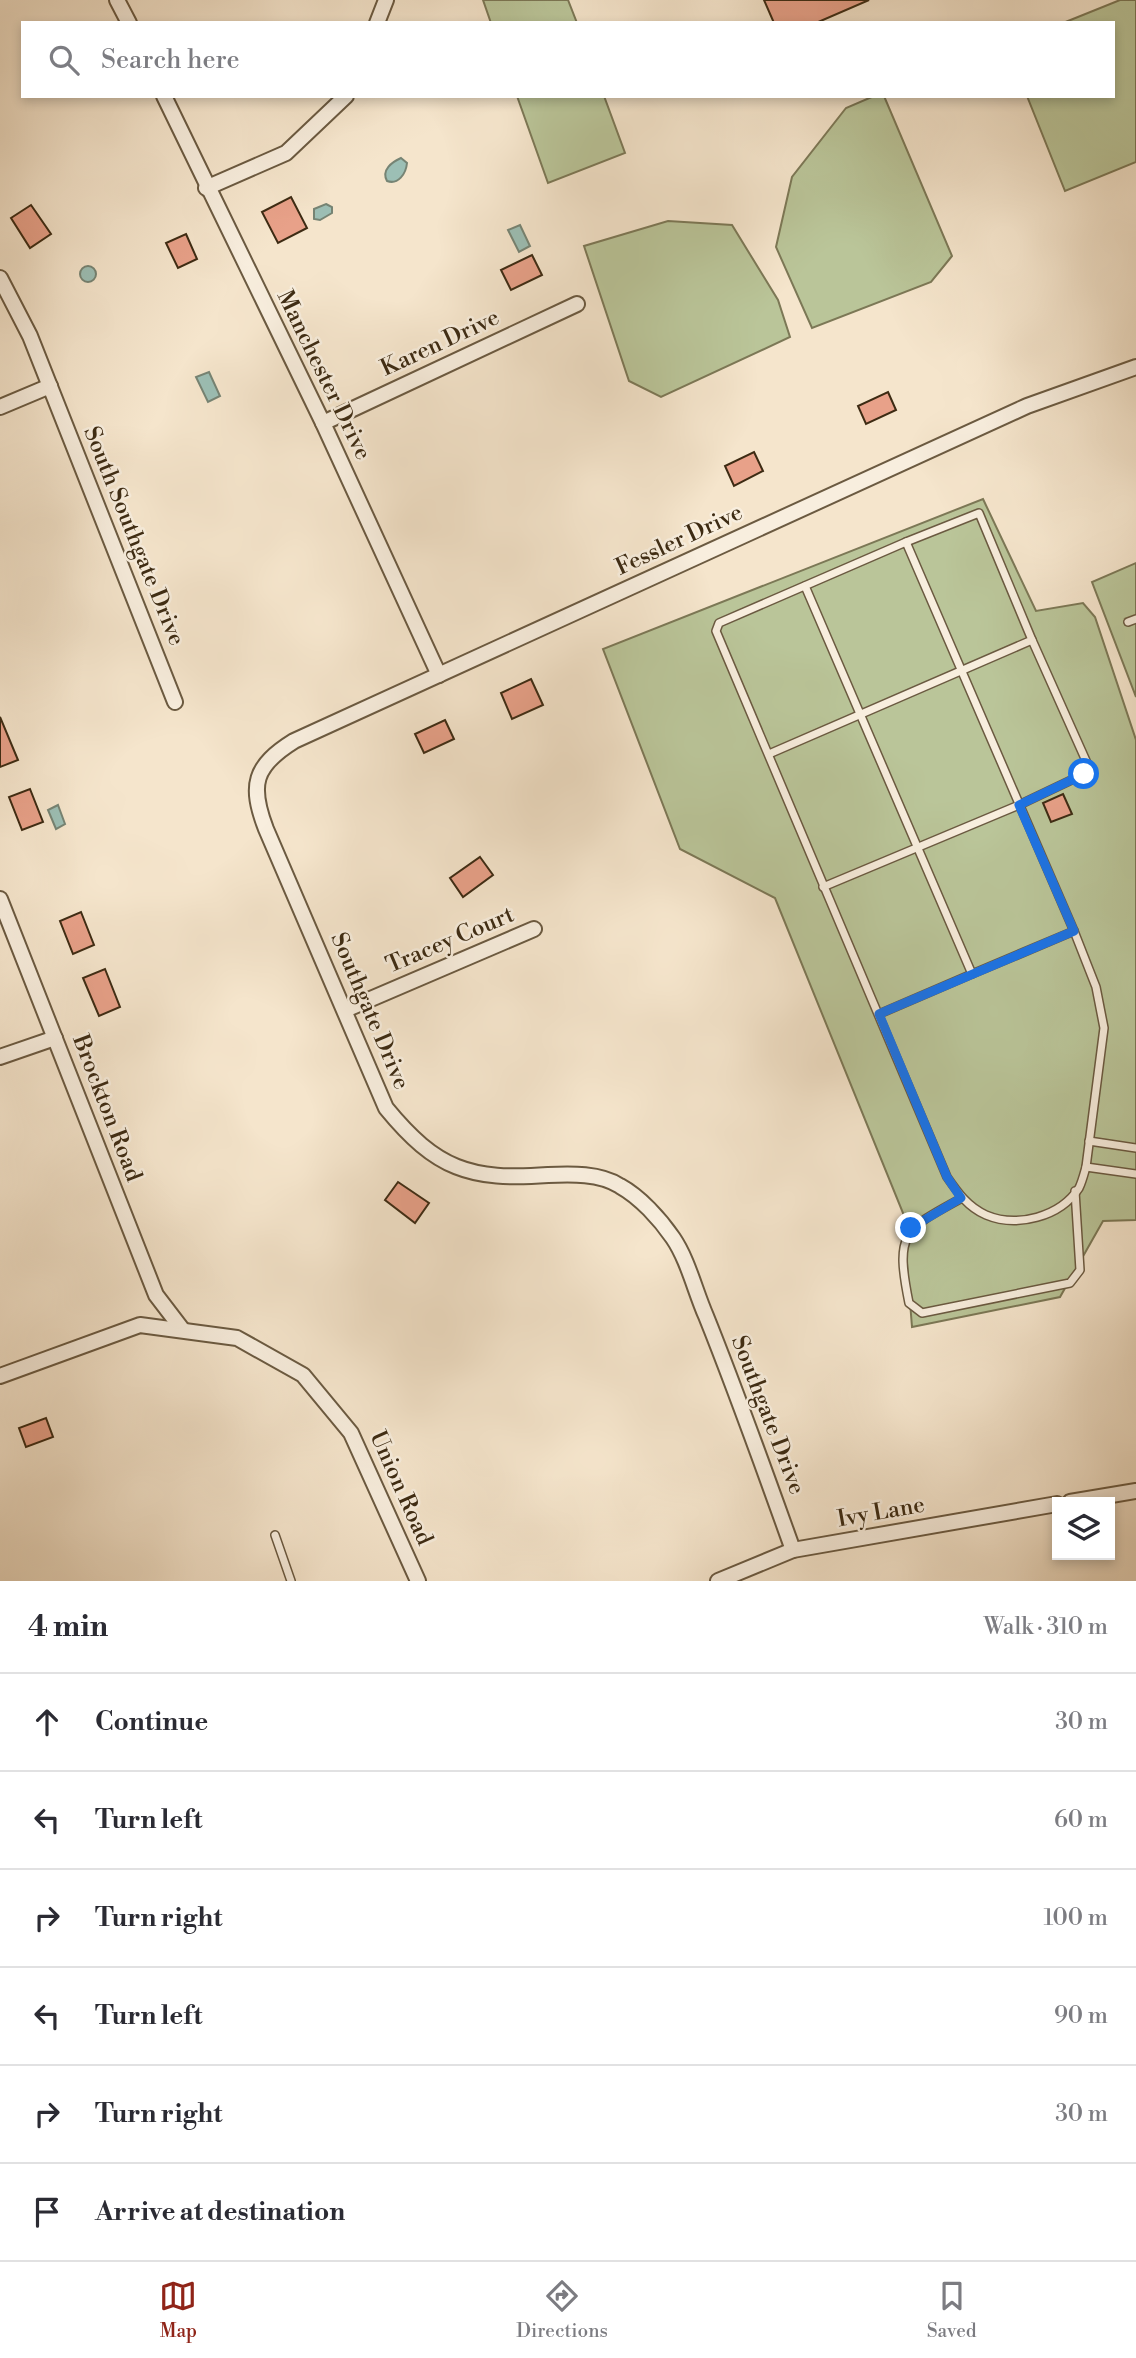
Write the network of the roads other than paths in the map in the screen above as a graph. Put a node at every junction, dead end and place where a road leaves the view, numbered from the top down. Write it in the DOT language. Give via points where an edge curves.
graph roads {
  1 [pos="117,0"];
  2 [pos="386,0"];
  3 [pos="128,21"];
  4 [pos="378,21"];
  5 [pos="165,98"];
  6 [pos="344,98"];
  7 [pos="206,188"];
  8 [pos="0,278"];
  9 [pos="577,304"];
  10 [pos="1136,367"];
  11 [pos="50,386"];
  12 [pos="0,407"];
  13 [pos="323,424"];
  14 [pos="906,542"];
  15 [pos="804,586"];
  16 [pos="1032,640"];
  17 [pos="962,671"];
  18 [pos="439,676"];
  19 [pos="175,702"];
  20 [pos="860,713"];
  21 [pos="769,754"];
  22 [pos="258,779"];
  23 [pos="1019,805"];
  24 [pos="917,847"];
  25 [pos="823,887"];
  26 [pos="0,899"];
  27 [pos="534,929"];
  28 [pos="1074,931"];
  29 [pos="972,974"];
  30 [pos="345,1010"];
  31 [pos="879,1014"];
  32 [pos="55,1038"];
  33 [pos="0,1057"];
  34 [pos="1089,1141"];
  35 [pos="1136,1148"];
  36 [pos="1086,1167"];
  37 [pos="1136,1174"];
  38 [pos="1075,1191"];
  39 [pos="961,1198"];
  40 [pos="182,1329"];
  41 [pos="0,1376"];
  42 [pos="1136,1491"];
  43 [pos="1100,1497"];
  44 [pos="1052,1505"];
  45 [pos="275,1535"];
  46 [pos="793,1550"];
  47 [pos="291,1581"];
  48 [pos="418,1581"];
  49 [pos="718,1581"];
  1 -- 3 [label="street"];
  2 -- 4 [label="street"];
  5 -- 7 [label="street, Manchester Drive"];
  6 -- 7 [label="street" via="286,153"];
  7 -- 13 [label="street, Manchester Drive"];
  8 -- 11 [label="street"];
  9 -- 13 [label="street, Karen Drive"];
  10 -- 18 [label="street, Fessler Drive" via="1027,406"];
  11 -- 12 [label="street"];
  11 -- 19 [label="street, South Southgate Drive"];
  13 -- 18 [label="street, Manchester Drive"];
  14 -- 15 [label="lane"];
  14 -- 16 [label="lane" via="979,513"];
  14 -- 17 [label="lane"];
  15 -- 20 [label="lane"];
  15 -- 21 [label="lane" via="719,623 716,631"];
  16 -- 17 [label="lane"];
  16 -- 23 [label="lane" via="1087,768 1084,774"];
  17 -- 20 [label="lane"];
  17 -- 23 [label="lane"];
  18 -- 22 [label="street, Fessler Drive" via="294,741 268,757"];
  20 -- 21 [label="lane"];
  20 -- 24 [label="lane"];
  21 -- 25 [label="lane"];
  22 -- 30 [label="street, Southgate Drive" via="256,803 262,820"];
  23 -- 24 [label="lane"];
  23 -- 28 [label="lane"];
  24 -- 25 [label="lane"];
  24 -- 29 [label="lane"];
  25 -- 31 [label="lane"];
  26 -- 32 [label="street, Brockton Road"];
  27 -- 30 [label="street, Tracey Court"];
  28 -- 29 [label="lane"];
  28 -- 34 [label="lane" via="1096,987 1104,1028"];
  29 -- 31 [label="lane"];
  30 -- 46 [label="street, Southgate Drive" via="386,1108 443,1163 487,1175 578,1173 619,1185 652,1212 674,1239 741,1402"];
  31 -- 39 [label="lane" via="947,1177"];
  32 -- 33 [label="street"];
  32 -- 40 [label="street, Brockton Road" via="156,1295"];
  34 -- 35 [label="lane"];
  34 -- 36 [label="lane"];
  36 -- 37 [label="lane"];
  36 -- 38 [label="lane"];
  38 -- 39 [label="lane" via="1063,1205 1036,1219 985,1215"];
  38 -- 39 [label="lane" via="1080,1270 1070,1283 922,1313 909,1303 906,1291 907,1235 918,1222"];
  40 -- 41 [label="street, Union Road" via="140,1325"];
  40 -- 48 [label="street, Union Road" via="237,1338 303,1375 351,1433"];
  42 -- 43 [label="street"];
  44 -- 46 [label="street, Ivy Lane"];
  45 -- 47 [label="lane"];
  46 -- 49 [label="street, Ivy Lane"];
}
